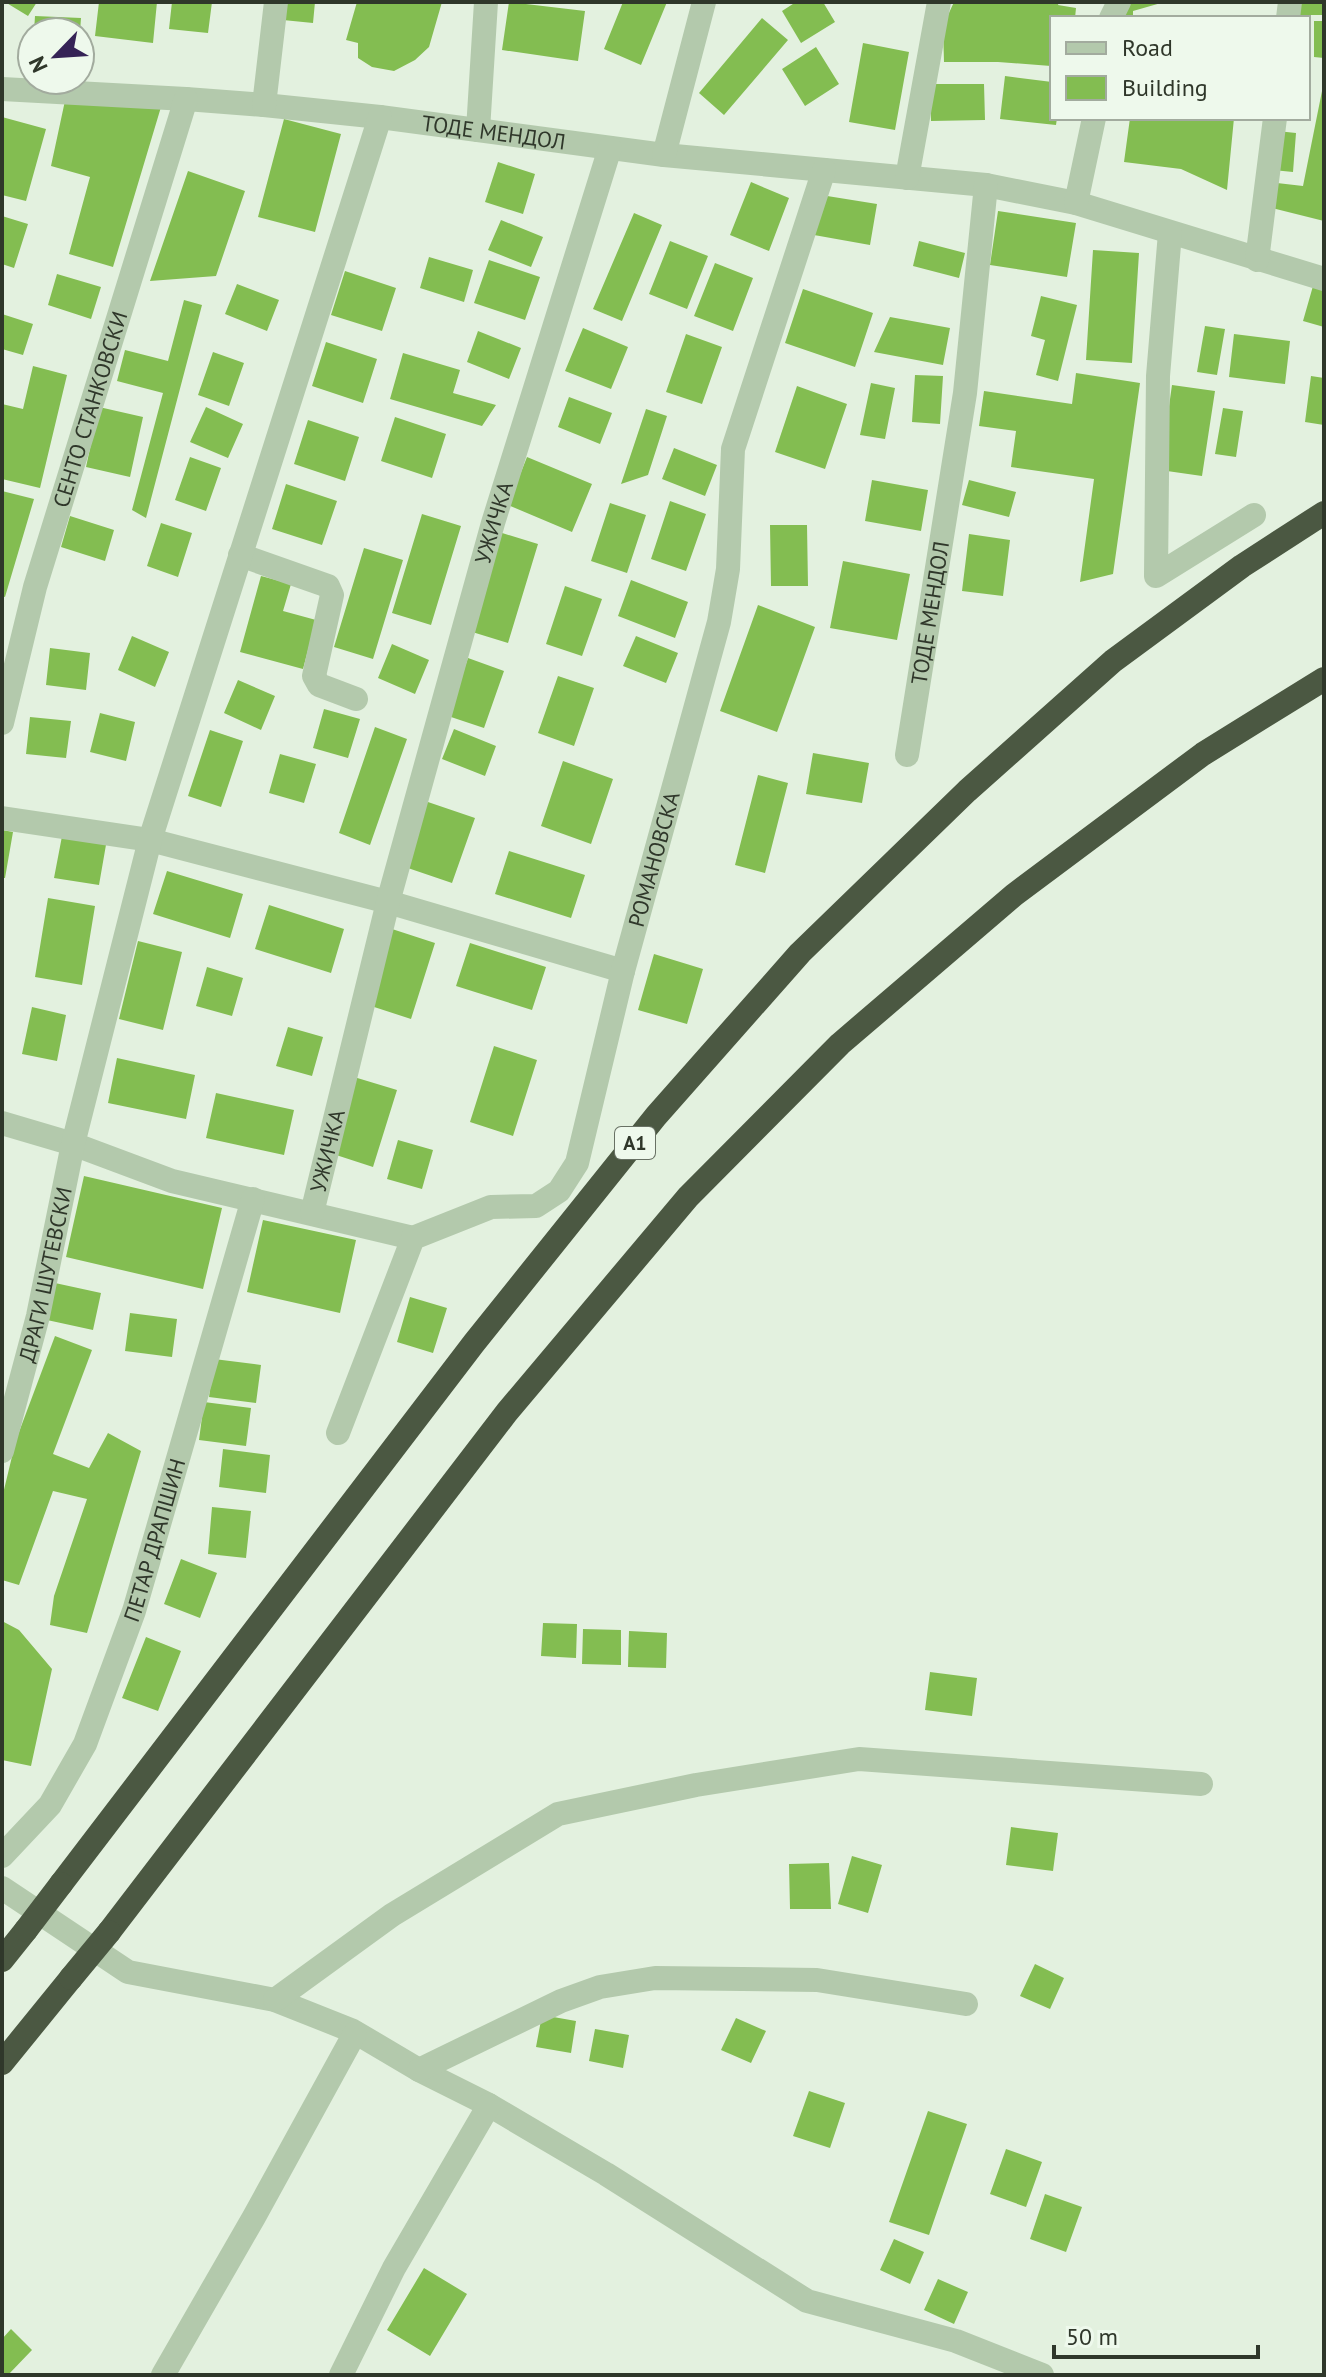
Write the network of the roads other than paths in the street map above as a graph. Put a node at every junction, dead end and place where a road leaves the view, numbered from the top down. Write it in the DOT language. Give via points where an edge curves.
graph roads {
  1 [pos="276,2"];
  2 [pos="486,2"];
  3 [pos="704,2"];
  4 [pos="939,2"];
  5 [pos="2,89"];
  6 [pos="186,99"];
  7 [pos="264,105"];
  8 [pos="380,117"];
  9 [pos="1094,120"];
  10 [pos="1275,120"];
  11 [pos="478,130"];
  12 [pos="610,148"];
  13 [pos="664,155"];
  14 [pos="824,170"];
  15 [pos="907,178"];
  16 [pos="986,185"];
  17 [pos="1076,203"];
  18 [pos="1170,233"];
  19 [pos="1257,260"];
  20 [pos="1324,279"];
  21 [pos="1324,513"];
  22 [pos="1254,515"];
  23 [pos="240,555"];
  24 [pos="1324,679"];
  25 [pos="356,699"];
  26 [pos="2,723"];
  27 [pos="907,755"];
  28 [pos="2,818"];
  29 [pos="150,840"];
  30 [pos="388,902"];
  31 [pos="623,971"];
  32 [pos="2,1123"];
  33 [pos="73,1144"];
  34 [pos="253,1199"];
  35 [pos="312,1213"];
  36 [pos="413,1238"];
  37 [pos="338,1433"];
  38 [pos="2,1451"];
  39 [pos="1201,1784"];
  40 [pos="2,1856"];
  41 [pos="2,1888"];
  42 [pos="2,1960"];
  43 [pos="275,2000"];
  44 [pos="966,2004"];
  45 [pos="355,2033"];
  46 [pos="2,2063"];
  47 [pos="419,2070"];
  48 [pos="489,2105"];
  49 [pos="163,2375"];
  50 [pos="341,2375"];
  51 [pos="1042,2375"];
  1 -- 7 [label="street"];
  2 -- 11 [label="street"];
  3 -- 13 [label="street"];
  4 -- 15 [label="street"];
  5 -- 6 [label="street, ТОДЕ МЕНДОЛ"];
  6 -- 7 [label="street, ТОДЕ МЕНДОЛ"];
  6 -- 26 [label="street, СЕНТО СТАНКОВСКИ" via="35,587"];
  7 -- 8 [label="street, ТОДЕ МЕНДОЛ"];
  8 -- 11 [label="street, ТОДЕ МЕНДОЛ"];
  8 -- 23 [label="street, ДРАГИ ШУТЕВСКИ"];
  9 -- 17 [label="street"];
  10 -- 19 [label="street"];
  11 -- 12 [label="street, ТОДЕ МЕНДОЛ"];
  12 -- 13 [label="street, ТОДЕ МЕНДОЛ"];
  12 -- 30 [label="street, УЖИЧКА" via="493,523"];
  13 -- 14 [label="street, ТОДЕ МЕНДОЛ"];
  14 -- 15 [label="street, ТОДЕ МЕНДОЛ"];
  14 -- 31 [label="street, РОМАНОВСКА" via="733,449 728,569 719,622"];
  15 -- 16 [label="street, ТОДЕ МЕНДОЛ"];
  16 -- 17 [label="street, ТОДЕ МЕНДОЛ"];
  16 -- 27 [label="street, ТОДЕ МЕНДОЛ" via="965,393"];
  17 -- 18 [label="street, ТОДЕ МЕНДОЛ"];
  18 -- 19 [label="street, ТОДЕ МЕНДОЛ"];
  18 -- 22 [label="street" via="1158,376 1156,576"];
  19 -- 20 [label="street, ТОДЕ МЕНДОЛ"];
  21 -- 42 [label="highway, A1, bridge" via="1113,661 967,791 800,953 656,1116 474,1343"];
  23 -- 25 [label="street" via="328,586 332,595 314,676 319,685"];
  23 -- 29 [label="street, ДРАГИ ШУТЕВСКИ"];
  24 -- 46 [label="highway, bridge" via="1203,754 1014,895 840,1044 688,1197 507,1412 109,1932"];
  28 -- 29 [label="street"];
  29 -- 30 [label="street"];
  29 -- 33 [label="street, ДРАГИ ШУТЕВСКИ"];
  30 -- 31 [label="street"];
  30 -- 35 [label="street, УЖИЧКА"];
  31 -- 36 [label="street, РОМАНОВСКА" via="577,1163 559,1191 536,1206 491,1207"];
  32 -- 33 [label="street"];
  33 -- 34 [label="street" via="172,1181"];
  33 -- 38 [label="street, ДРАГИ ШУТЕВСКИ" via="38,1316"];
  34 -- 35 [label="street"];
  34 -- 40 [label="street, ПЕТАР ДРАПШИН" via="134,1611 85,1744 50,1805"];
  35 -- 36 [label="street"];
  36 -- 37 [label="street"];
  39 -- 43 [label="street" via="859,1759 558,1814 392,1915"];
  41 -- 43 [label="street" via="128,1972"];
  43 -- 45 [label="street"];
  44 -- 47 [label="street" via="817,1980 655,1978 600,1987 561,2001"];
  45 -- 47 [label="street"];
  45 -- 49 [label="street"];
  47 -- 48 [label="street"];
  48 -- 50 [label="street" via="394,2268"];
  48 -- 51 [label="street" via="807,2301 956,2341"];
}
